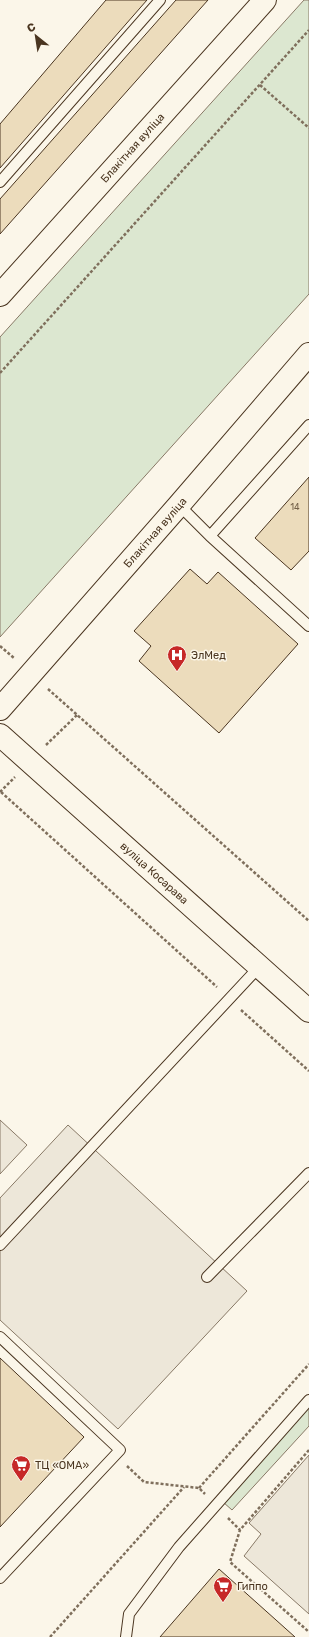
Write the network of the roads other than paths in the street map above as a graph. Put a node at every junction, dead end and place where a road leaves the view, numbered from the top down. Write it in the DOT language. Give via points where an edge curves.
graph roads {
  1 [pos="160,0"];
  2 [pos="265,0"];
  3 [pos="0,182"];
  4 [pos="0,295"];
  5 [pos="309,354"];
  6 [pos="309,425"];
  7 [pos="179,505"];
  8 [pos="210,536"];
  9 [pos="309,626"];
  10 [pos="0,709"];
  11 [pos="0,735"];
  12 [pos="259,966"];
  13 [pos="309,1010"];
  14 [pos="309,1172"];
  15 [pos="0,1245"];
  16 [pos="207,1277"];
  17 [pos="0,1337"];
  18 [pos="309,1400"];
  19 [pos="0,1578"];
  20 [pos="126,1637"];
  1 -- 3 [label="lane"];
  2 -- 4 [label="street, Блакітная вуліца"];
  5 -- 7 [label="street, Блакітная вуліца"];
  6 -- 8 [label="lane"];
  7 -- 8 [label="lane"];
  7 -- 10 [label="street, Блакітная вуліца"];
  8 -- 9 [label="lane"];
  11 -- 12 [label="street, вуліца Косарава"];
  12 -- 13 [label="street, вуліца Косарава"];
  12 -- 15 [label="lane"];
  14 -- 16 [label="lane"];
  17 -- 19 [label="lane" via="120,1450"];
  18 -- 20 [label="lane" via="179,1546 128,1614"];
}
